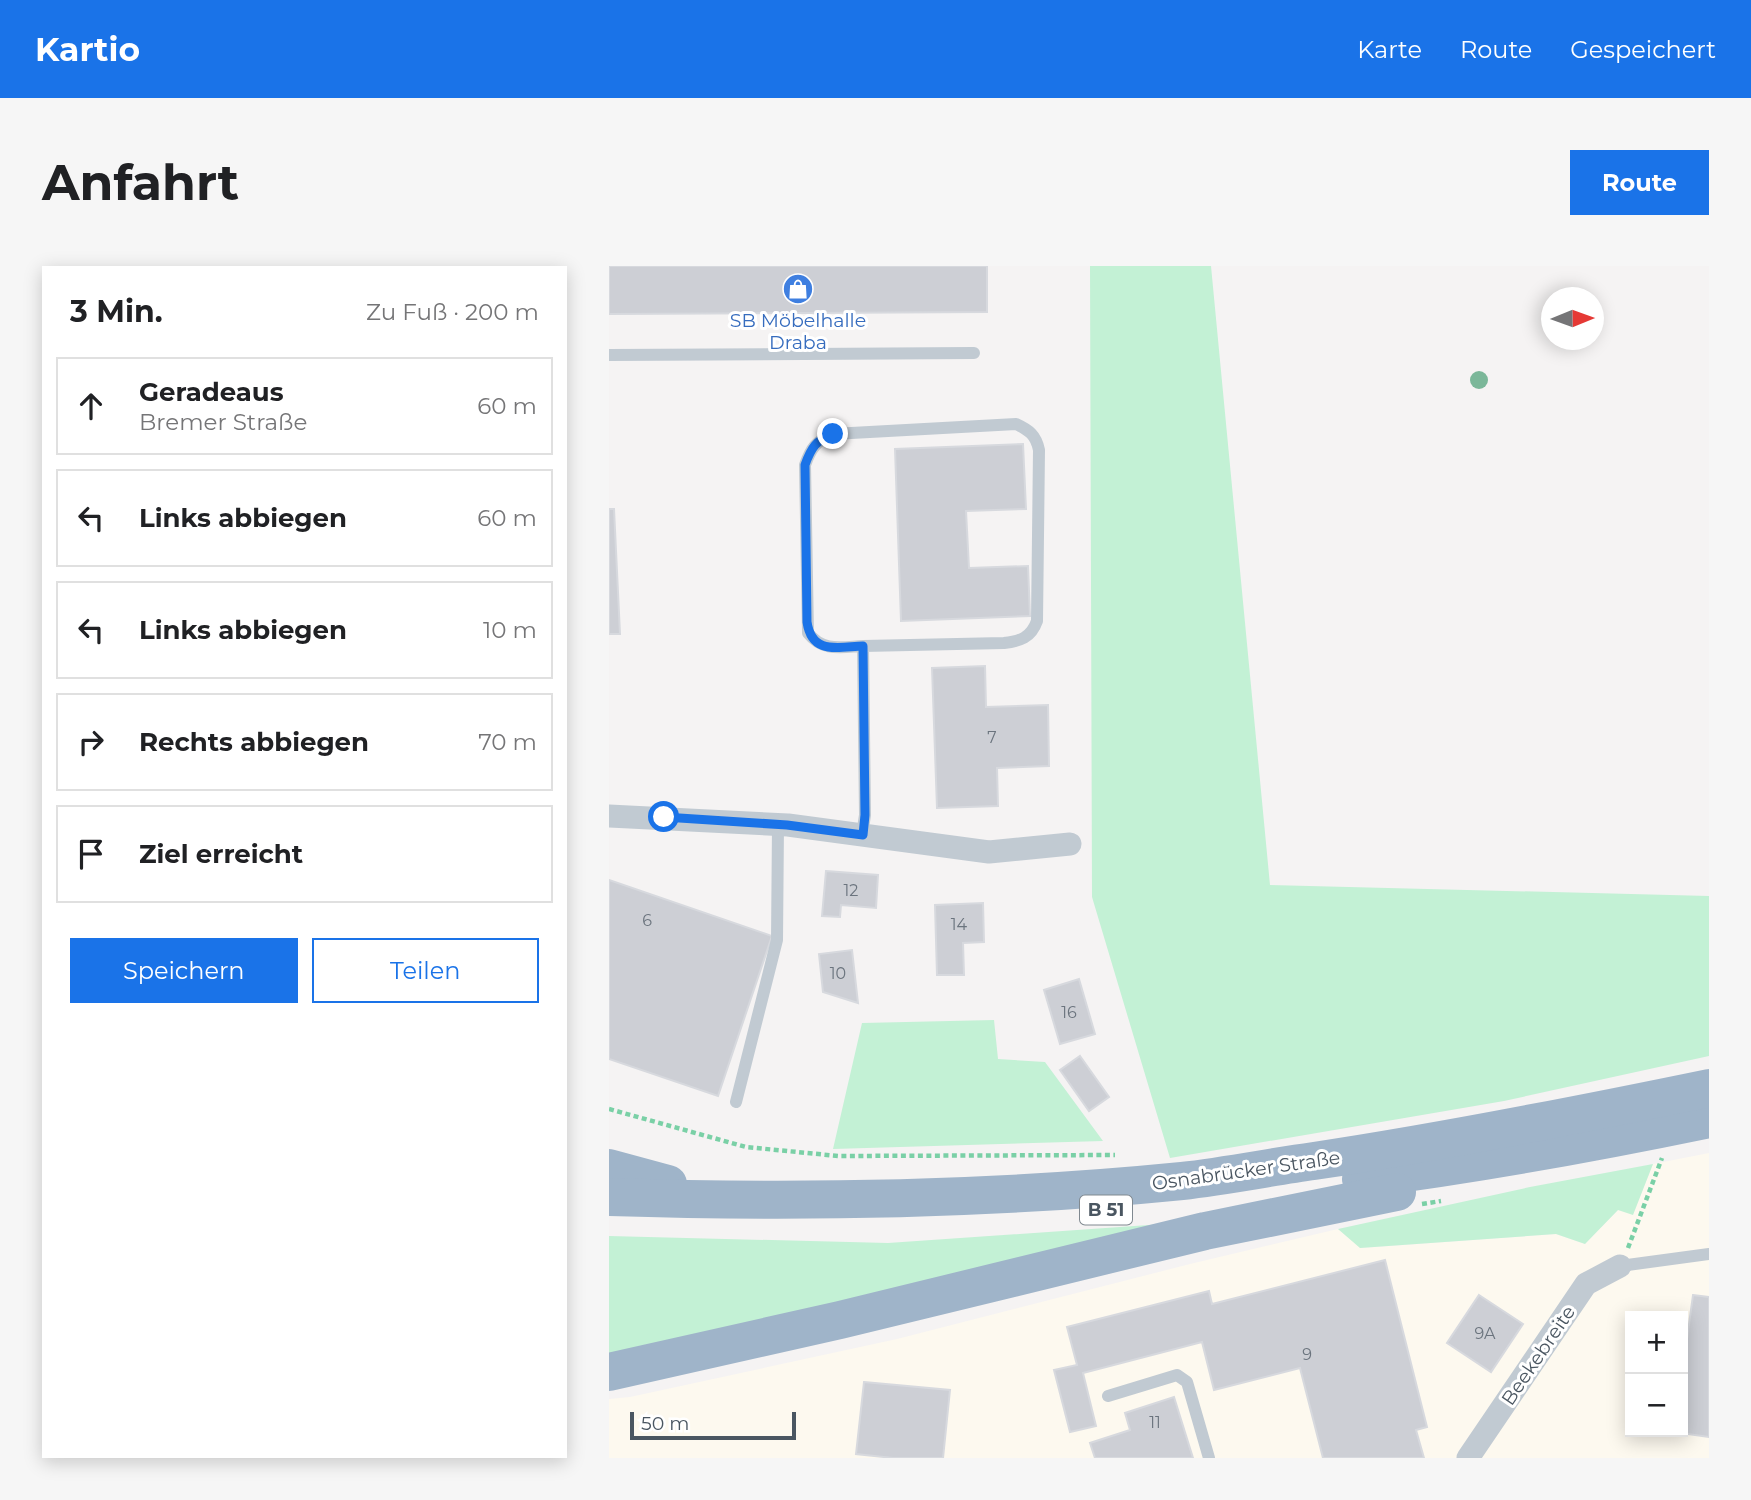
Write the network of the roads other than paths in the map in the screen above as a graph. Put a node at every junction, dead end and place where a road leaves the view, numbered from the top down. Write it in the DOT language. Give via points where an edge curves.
graph roads {
  1 [pos="974,353"];
  2 [pos="609,355"];
  3 [pos="863,646"];
  4 [pos="609,817"];
  5 [pos="778,825"];
  6 [pos="863,835"];
  7 [pos="1070,844"];
  8 [pos="1709,1088"];
  9 [pos="736,1102"];
  10 [pos="1709,1119"];
  11 [pos="1600,1142"];
  12 [pos="609,1168"];
  13 [pos="609,1197"];
  14 [pos="731,1201"];
  15 [pos="609,1220"];
  16 [pos="1709,1254"];
  17 [pos="1620,1266"];
  18 [pos="609,1372"];
  19 [pos="1108,1396"];
  20 [pos="1209,1458"];
  21 [pos="1468,1458"];
  1 -- 2 [label="lane"];
  3 -- 3 [label="lane" via="1004,643 1018,641 1033,630 1037,621 1039,450 1028,430 1016,424 833,434 811,448 805,465 808,633 825,648"];
  3 -- 6 [label="lane"];
  4 -- 5 [label="street"];
  5 -- 6 [label="street"];
  5 -- 9 [label="lane" via="777,940"];
  6 -- 7 [label="street" via="989,852"];
  8 -- 14 [label="highway, Osnabrücker Straße / B 51" via="1391,1149 1186,1180 942,1199"];
  10 -- 11 [label="highway, Osnabrücker Straße / B 51"];
  11 -- 15 [label="highway, Osnabrücker Straße / B 51" via="1449,1168 1037,1218 728,1228"];
  11 -- 18 [label="highway"];
  12 -- 14 [label="highway"];
  13 -- 14 [label="highway, Osnabrücker Straße / B 51"];
  16 -- 17 [label="lane"];
  17 -- 21 [label="street, Beekebreite" via="1586,1284"];
  19 -- 20 [label="lane" via="1177,1375 1187,1382"];
}
